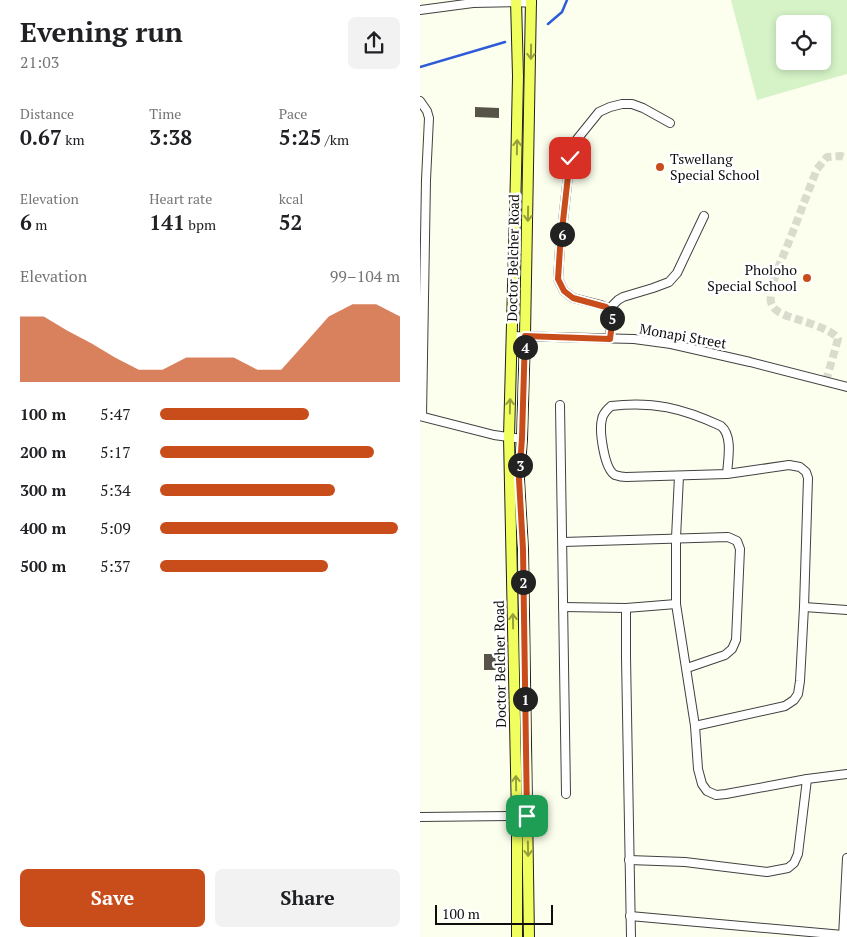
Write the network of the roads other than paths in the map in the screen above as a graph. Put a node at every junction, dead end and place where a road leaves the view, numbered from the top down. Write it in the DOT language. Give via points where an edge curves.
graph roads {
  1 [pos="516,1"];
  2 [pos="532,2"];
  3 [pos="420,10"];
  4 [pos="420,101"];
  5 [pos="670,123"];
  6 [pos="423,181"];
  7 [pos="704,216"];
  8 [pos="609,309"];
  9 [pos="422,324"];
  10 [pos="511,336"];
  11 [pos="525,336"];
  12 [pos="610,339"];
  13 [pos="847,387"];
  14 [pos="560,405"];
  15 [pos="421,416"];
  16 [pos="509,437"];
  17 [pos="522,438"];
  18 [pos="727,474"];
  19 [pos="679,476"];
  20 [pos="676,538"];
  21 [pos="563,542"];
  22 [pos="676,604"];
  23 [pos="563,607"];
  24 [pos="804,607"];
  25 [pos="626,608"];
  26 [pos="847,610"];
  27 [pos="687,668"];
  28 [pos="695,726"];
  29 [pos="847,774"];
  30 [pos="807,779"];
  31 [pos="566,794"];
  32 [pos="522,816"];
  33 [pos="420,817"];
  34 [pos="847,858"];
  35 [pos="629,860"];
  36 [pos="630,916"];
  37 [pos="843,936"];
  38 [pos="517,937"];
  39 [pos="529,937"];
  40 [pos="631,937"];
  1 -- 2 [label="street"];
  1 -- 3 [label="street"];
  10 -- 1 [label="main road, Doctor Belcher Road, one-way" via="518,96"];
  2 -- 11 [label="main road, Doctor Belcher Road, one-way"];
  4 -- 6 [label="street" via="429,118"];
  5 -- 8 [label="street" via="644,108 622,104 599,112 574,143 558,279 564,291 573,298"];
  6 -- 9 [label="street"];
  7 -- 8 [label="street" via="677,274 669,282 623,297"];
  8 -- 12 [label="street" via="612,315"];
  9 -- 15 [label="street"];
  10 -- 11 [label="street, Monapi Street"];
  16 -- 10 [label="main road, Doctor Belcher Road, one-way"];
  11 -- 12 [label="street, Monapi Street"];
  11 -- 17 [label="main road, Doctor Belcher Road"];
  12 -- 13 [label="street, Monapi Street" via="671,344"];
  14 -- 21 [label="street"];
  15 -- 16 [label="street"];
  16 -- 17 [label="street"];
  32 -- 16 [label="main road, Doctor Belcher Road, one-way"];
  17 -- 32 [label="main road, Doctor Belcher Road" via="519,479 523,549"];
  18 -- 19 [label="street"];
  18 -- 19 [label="street" via="728,440 726,430 721,426 654,404 611,406 604,413 601,431 604,454 607,466 614,474 626,477"];
  18 -- 24 [label="street" via="790,465 806,472"];
  19 -- 20 [label="street"];
  20 -- 21 [label="street"];
  20 -- 22 [label="street"];
  20 -- 27 [label="street" via="728,537 737,541 740,549 736,640 732,649 725,655"];
  21 -- 23 [label="street"];
  22 -- 25 [label="street"];
  22 -- 27 [label="street"];
  23 -- 25 [label="street"];
  23 -- 31 [label="street"];
  24 -- 26 [label="street"];
  24 -- 28 [label="street" via="800,681 794,700 785,706"];
  25 -- 35 [label="street"];
  27 -- 28 [label="street"];
  28 -- 30 [label="street" via="698,769 707,791 716,795 726,794"];
  29 -- 30 [label="street"];
  30 -- 35 [label="street" via="798,854 788,868 767,872 685,862"];
  32 -- 33 [label="street"];
  32 -- 38 [label="main road, Doctor Belcher Road"];
  32 -- 39 [label="main road, Doctor Belcher Road, one-way"];
  34 -- 37 [label="street"];
  35 -- 36 [label="street"];
  36 -- 37 [label="street"];
  36 -- 40 [label="street"];
}
